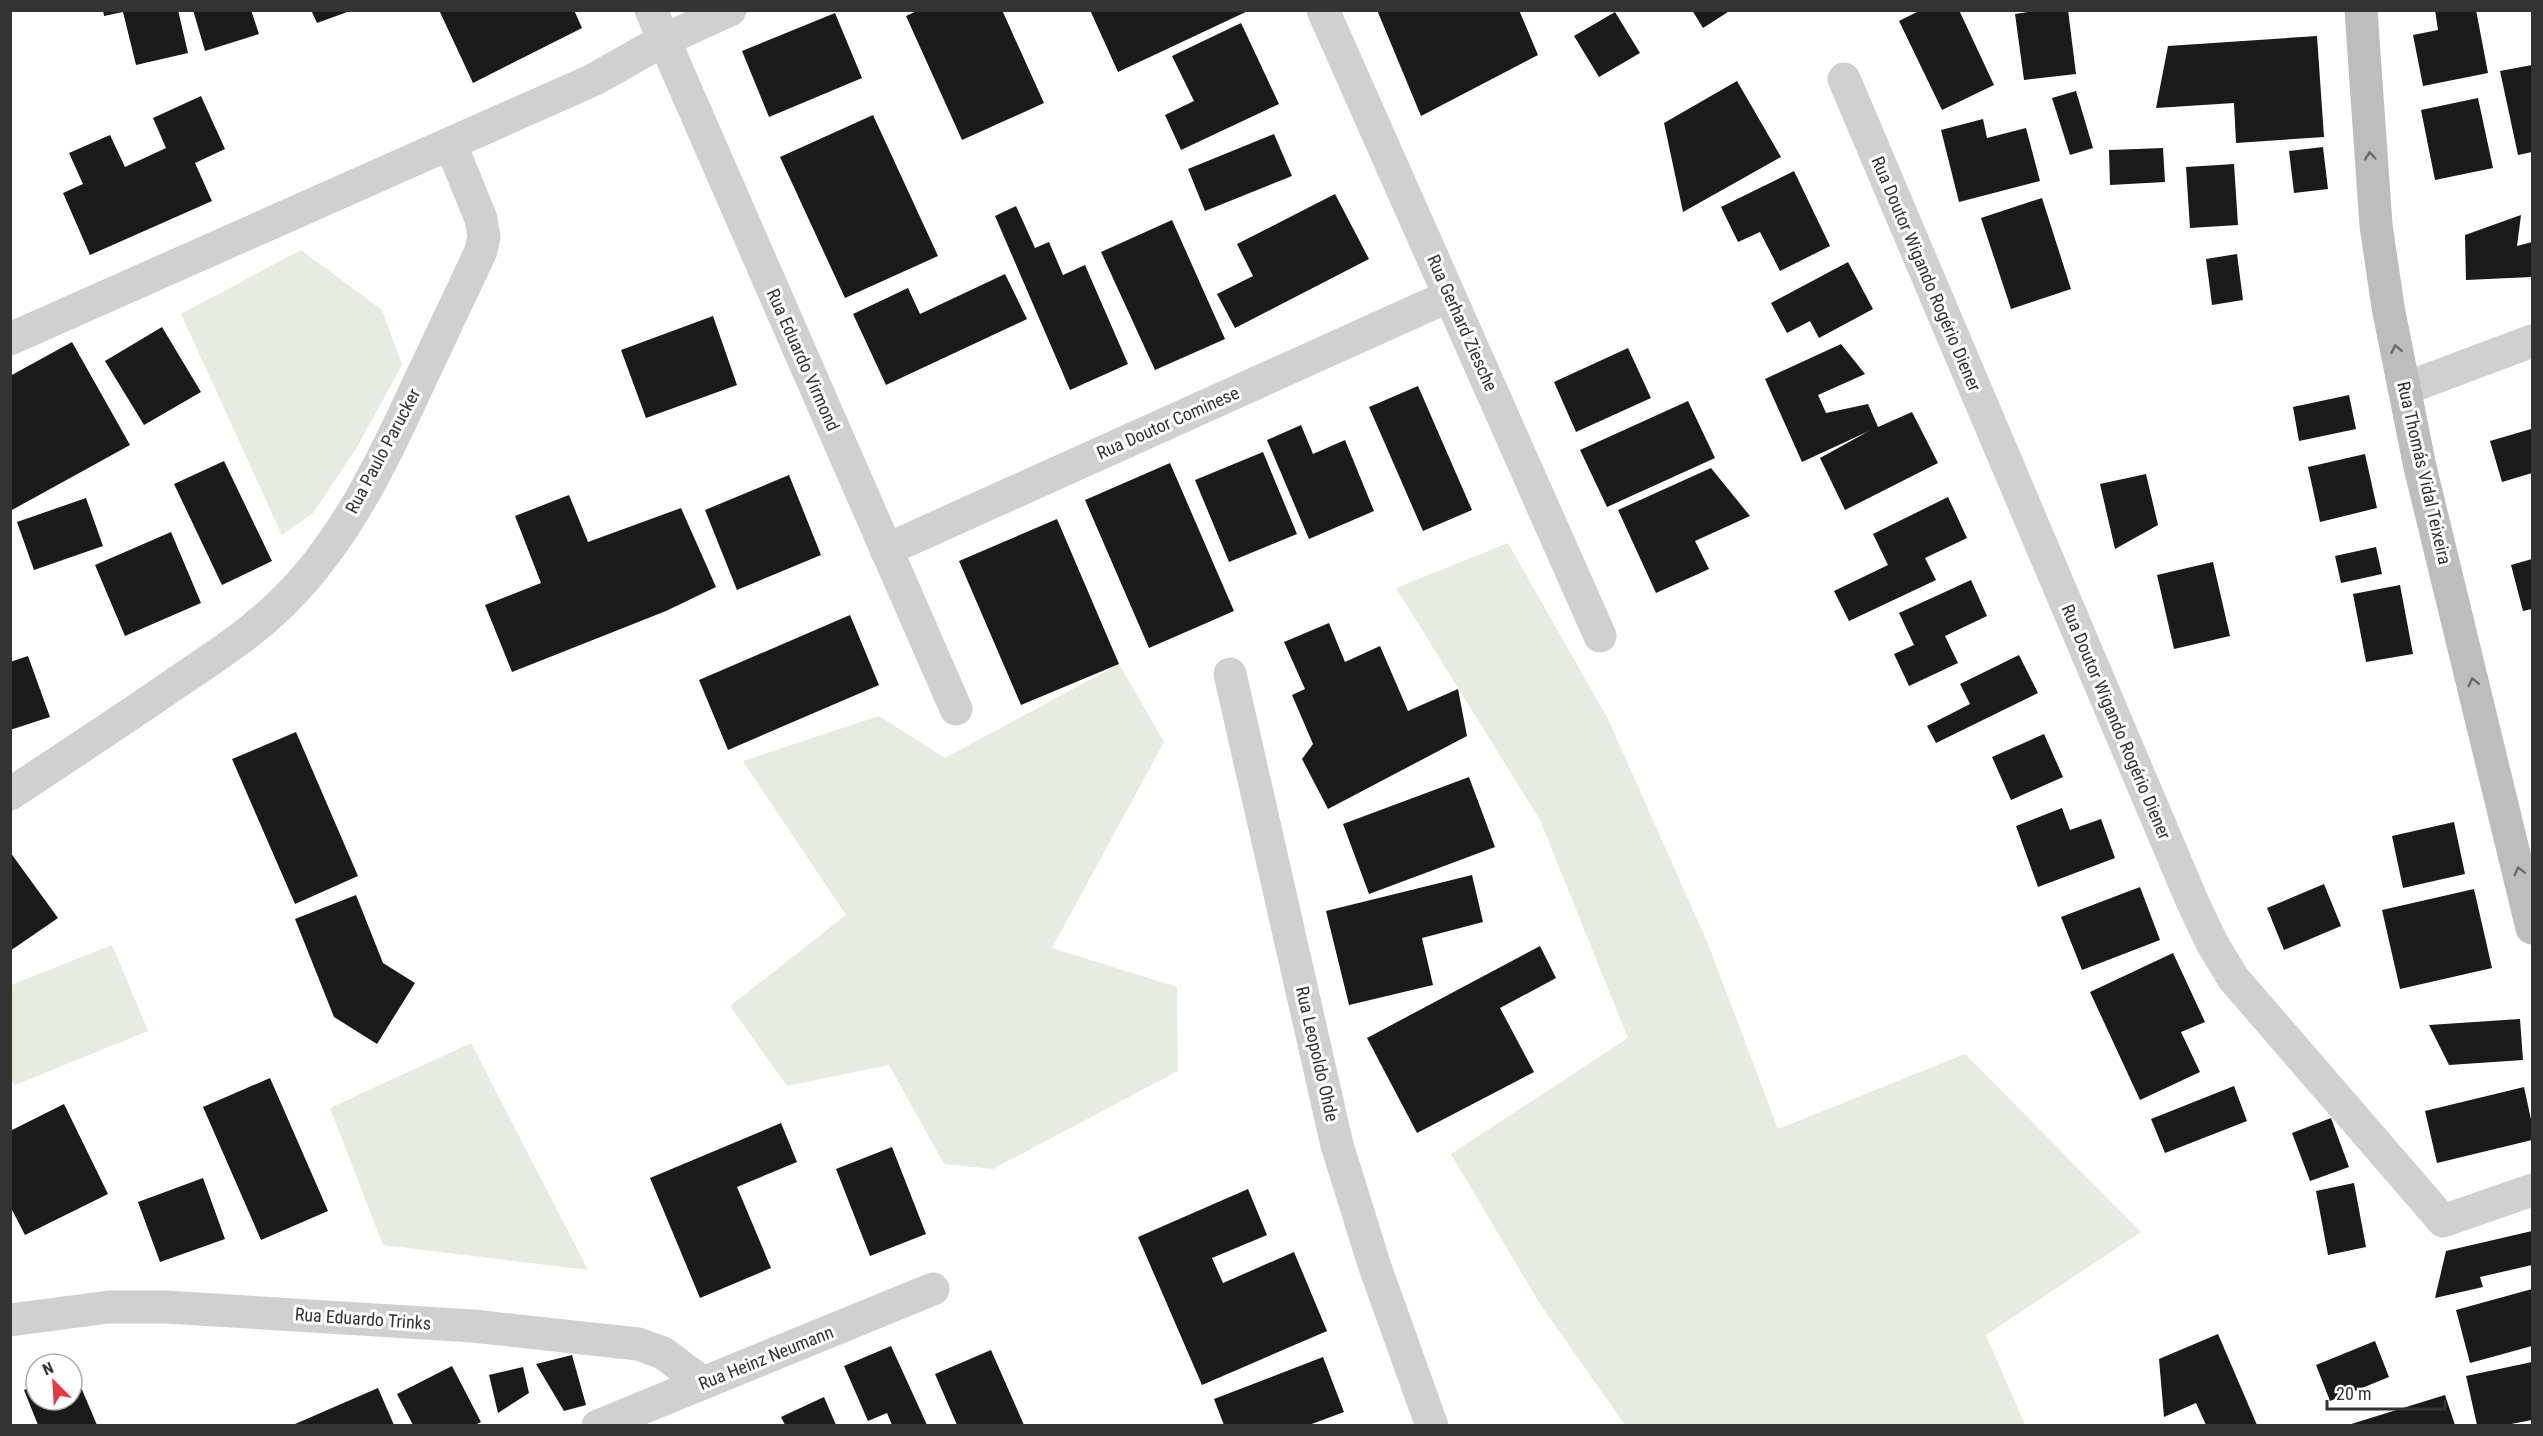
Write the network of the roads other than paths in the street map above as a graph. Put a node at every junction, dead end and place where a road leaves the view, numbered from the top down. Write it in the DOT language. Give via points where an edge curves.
graph roads {
  1 [pos="651,10"];
  2 [pos="730,10"];
  3 [pos="1323,10"];
  4 [pos="2361,10"];
  5 [pos="664,40"];
  6 [pos="1844,79"];
  7 [pos="451,145"];
  8 [pos="1449,296"];
  9 [pos="10,339"];
  10 [pos="2532,341"];
  11 [pos="2404,389"];
  12 [pos="886,550"];
  13 [pos="1600,636"];
  14 [pos="1230,674"];
  15 [pos="956,709"];
  16 [pos="10,794"];
  17 [pos="2532,928"];
  18 [pos="2532,1190"];
  19 [pos="933,1289"];
  20 [pos="10,1320"];
  21 [pos="703,1383"];
  22 [pos="598,1425"];
  23 [pos="1432,1425"];
  1 -- 5 [label="street, Rua Eduardo Virmond"];
  2 -- 5 [label="street"];
  3 -- 8 [label="street, Rua Gerhard Ziesche"];
  11 -- 4 [label="main road, Rua Thomás Vidal Teixeira, one-way" via="2376,225"];
  5 -- 7 [label="street" via="593,80"];
  5 -- 12 [label="street, Rua Eduardo Virmond"];
  6 -- 18 [label="street, Rua Doutor Wigando Rogério Diener" via="2193,903 2233,978 2443,1221"];
  7 -- 9 [label="street"];
  7 -- 16 [label="street, Rua Paulo Parucker" via="481,219 481,251 370,483 349,518 318,563 262,621"];
  8 -- 12 [label="street, Rua Doutor Cominese"];
  8 -- 13 [label="street, Rua Gerhard Ziesche"];
  10 -- 11 [label="street"];
  17 -- 11 [label="main road, Rua Thomás Vidal Teixeira, one-way"];
  12 -- 15 [label="street, Rua Eduardo Virmond"];
  14 -- 23 [label="street, Rua Leopoldo Ohde" via="1337,1145 1375,1267"];
  19 -- 21 [label="street, Rua Heinz Neumann"];
  20 -- 21 [label="street, Rua Eduardo Trinks" via="109,1307 166,1307 473,1326 638,1344 663,1353"];
  21 -- 22 [label="street, Rua Heinz Neumann"];
}
